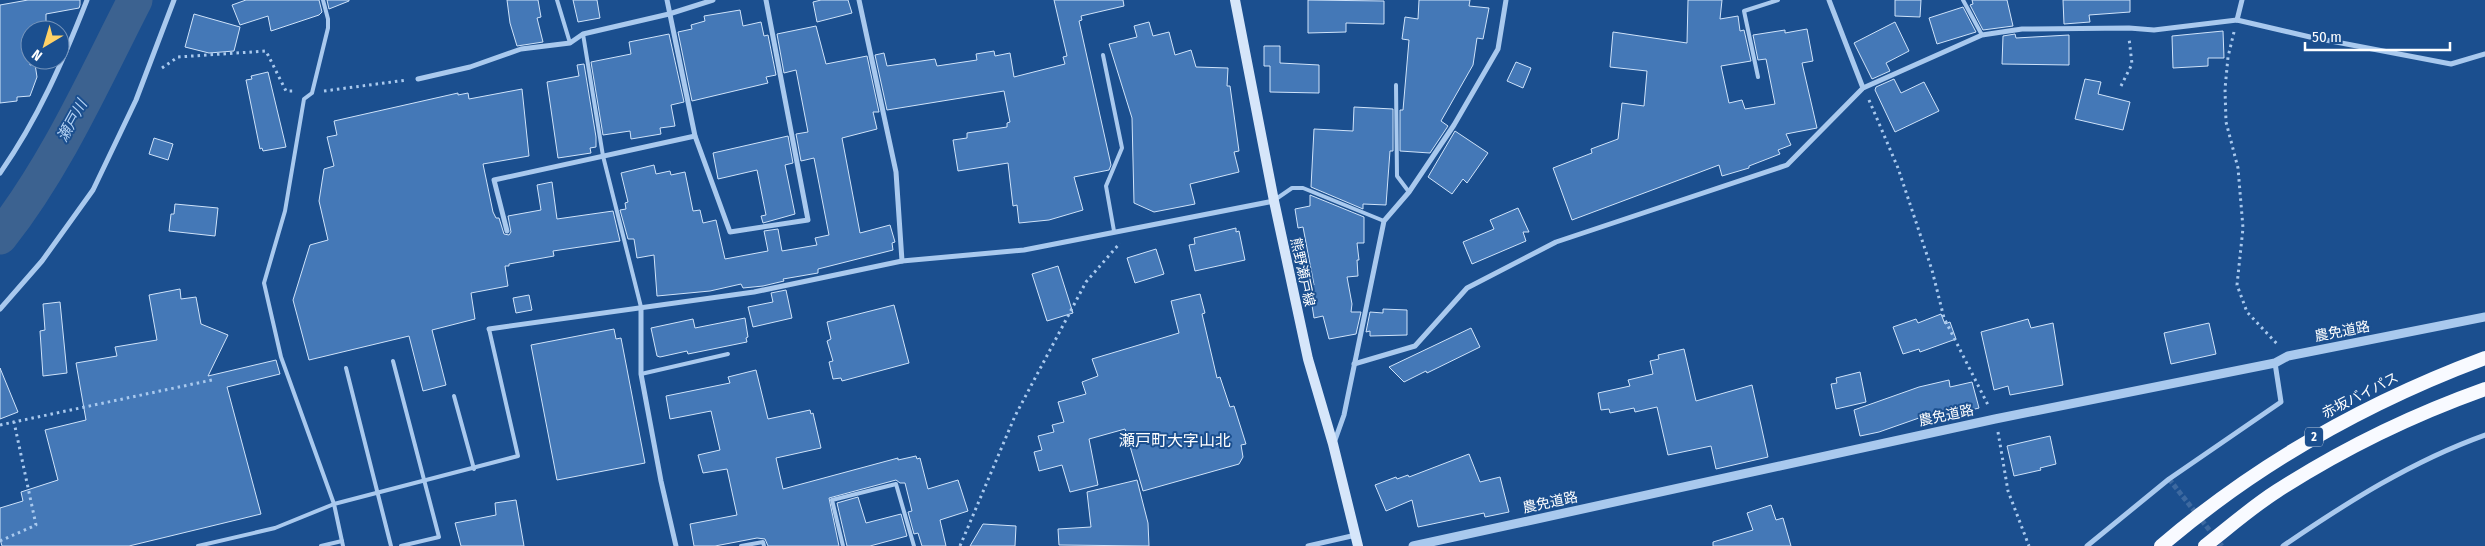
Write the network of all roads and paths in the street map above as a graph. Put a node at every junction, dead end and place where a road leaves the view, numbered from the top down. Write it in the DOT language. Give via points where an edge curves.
graph roads {
  1 [pos="87,0"];
  2 [pos="174,0"];
  3 [pos="323,0"];
  4 [pos="557,0"];
  5 [pos="667,0"];
  6 [pos="712,0"];
  7 [pos="766,0"];
  8 [pos="860,0"];
  9 [pos="1235,0"];
  10 [pos="1506,0"];
  11 [pos="1778,0"];
  12 [pos="1829,0"];
  13 [pos="1963,0"];
  14 [pos="2242,0"];
  15 [pos="670,14"];
  16 [pos="2237,20"];
  17 [pos="2128,28"];
  18 [pos="583,34"];
  19 [pos="1982,35"];
  20 [pos="570,43"];
  21 [pos="2485,54"];
  22 [pos="1103,55"];
  23 [pos="158,73"];
  24 [pos="1758,77"];
  25 [pos="418,79"];
  26 [pos="1396,85"];
  27 [pos="2120,86"];
  28 [pos="1864,88"];
  29 [pos="312,92"];
  30 [pos="695,136"];
  31 [pos="603,156"];
  32 [pos="0,173"];
  33 [pos="1409,192"];
  34 [pos="1274,201"];
  35 [pos="1384,221"];
  36 [pos="1135,227"];
  37 [pos="1114,231"];
  38 [pos="506,232"];
  39 [pos="902,261"];
  40 [pos="641,307"];
  41 [pos="0,309"];
  42 [pos="2485,317"];
  43 [pos="489,329"];
  44 [pos="728,354"];
  45 [pos="2288,356"];
  46 [pos="2485,358"];
  47 [pos="394,361"];
  48 [pos="2274,363"];
  49 [pos="1354,364"];
  50 [pos="346,368"];
  51 [pos="641,374"];
  52 [pos="212,380"];
  53 [pos="2485,389"];
  54 [pos="454,396"];
  55 [pos="1995,419"];
  56 [pos="14,422"];
  57 [pos="0,426"];
  58 [pos="2485,435"];
  59 [pos="1333,444"];
  60 [pos="474,469"];
  61 [pos="425,479"];
  62 [pos="377,491"];
  63 [pos="334,504"];
  64 [pos="1356,535"];
  65 [pos="0,541"];
  66 [pos="342,544"];
  67 [pos="198,546"];
  68 [pos="321,546"];
  69 [pos="391,546"];
  70 [pos="401,546"];
  71 [pos="676,546"];
  72 [pos="741,546"];
  73 [pos="764,546"];
  74 [pos="843,546"];
  75 [pos="914,546"];
  76 [pos="960,546"];
  77 [pos="1308,546"];
  78 [pos="1358,546"];
  79 [pos="1413,546"];
  80 [pos="2029,546"];
  81 [pos="2087,546"];
  82 [pos="2161,546"];
  83 [pos="2204,546"];
  84 [pos="2283,546"];
  1 -- 32 [label="street" via="57,75 20,146"];
  2 -- 41 [label="street" via="136,100 93,190 42,261"];
  3 -- 29 [label="lane" via="328,28"];
  4 -- 20 [label="lane"];
  5 -- 15 [label="street"];
  6 -- 15 [label="street"];
  7 -- 30 [label="street" via="808,220 730,232"];
  8 -- 39 [label="street" via="896,172"];
  9 -- 34 [label="main road, 熊野瀬戸線"];
  10 -- 33 [label="street" via="1498,49 1454,125"];
  11 -- 24 [label="lane" via="1744,11"];
  12 -- 28 [label="street"];
  13 -- 19 [label="lane"];
  14 -- 16 [label="street"];
  15 -- 18 [label="street"];
  15 -- 30 [label="street"];
  16 -- 17 [label="street" via="2154,30"];
  16 -- 21 [label="street" via="2451,64"];
  16 -- 45 [label="path" via="2228,57 2225,89 2226,122 2238,168 2242,228 2237,285 2247,312"];
  17 -- 19 [label="street" via="2022,29"];
  17 -- 27 [label="path" via="2132,64"];
  18 -- 20 [label="street"];
  18 -- 31 [label="lane"];
  19 -- 28 [label="street"];
  20 -- 25 [label="street" via="521,49 470,67"];
  22 -- 37 [label="lane" via="1122,148 1106,186"];
  23 -- 29 [label="path" via="178,57 266,51 286,91"];
  25 -- 29 [label="path"];
  26 -- 33 [label="lane" via="1397,176"];
  28 -- 49 [label="street" via="1787,164 1556,242 1467,288 1415,346"];
  28 -- 55 [label="path" via="1898,168 1932,270 1944,318"];
  29 -- 63 [label="lane" via="304,100 285,211 264,284 281,357"];
  30 -- 31 [label="street"];
  31 -- 38 [label="street" via="494,180"];
  31 -- 40 [label="lane"];
  33 -- 35 [label="street"];
  34 -- 35 [label="lane" via="1292,188 1302,188"];
  34 -- 36 [label="street"];
  34 -- 59 [label="main road, 熊野瀬戸線" via="1308,359"];
  35 -- 49 [label="street"];
  36 -- 37 [label="street"];
  36 -- 76 [label="path" via="1086,282 1015,416"];
  37 -- 39 [label="street" via="1024,250"];
  39 -- 40 [label="street" via="754,292"];
  40 -- 43 [label="street"];
  40 -- 51 [label="street"];
  42 -- 45 [label="street, 農免道路"];
  43 -- 60 [label="lane" via="518,456"];
  44 -- 51 [label="lane"];
  45 -- 48 [label="street, 農免道路"];
  46 -- 82 [label="highway, 赤坂バイパス / 2" via="2427,380 2330,428 2258,471"];
  47 -- 61 [label="lane"];
  48 -- 55 [label="street, 農免道路"];
  48 -- 81 [label="street" via="2281,402 2169,479"];
  49 -- 59 [label="street" via="1344,415"];
  50 -- 62 [label="lane"];
  51 -- 71 [label="street"];
  52 -- 56 [label="path"];
  53 -- 83 [label="highway, 2" via="2439,405 2347,449 2276,491"];
  54 -- 60 [label="lane"];
  55 -- 79 [label="street, 農免道路"];
  55 -- 80 [label="path" via="2008,491"];
  56 -- 57 [label="path"];
  56 -- 65 [label="path" via="36,525"];
  58 -- 84 [label="street" via="2457,445 2376,486"];
  59 -- 64 [label="main road, 熊野瀬戸線"];
  60 -- 61 [label="lane"];
  61 -- 62 [label="lane"];
  61 -- 70 [label="lane" via="439,537"];
  62 -- 63 [label="lane"];
  62 -- 69 [label="lane"];
  63 -- 66 [label="lane"];
  63 -- 67 [label="lane" via="275,528"];
  64 -- 77 [label="street"];
  64 -- 78 [label="main road, 熊野瀬戸線"];
  66 -- 68 [label="lane"];
  72 -- 73 [label="lane" via="763,542"];
  74 -- 75 [label="lane" via="832,500 896,484"];
}
